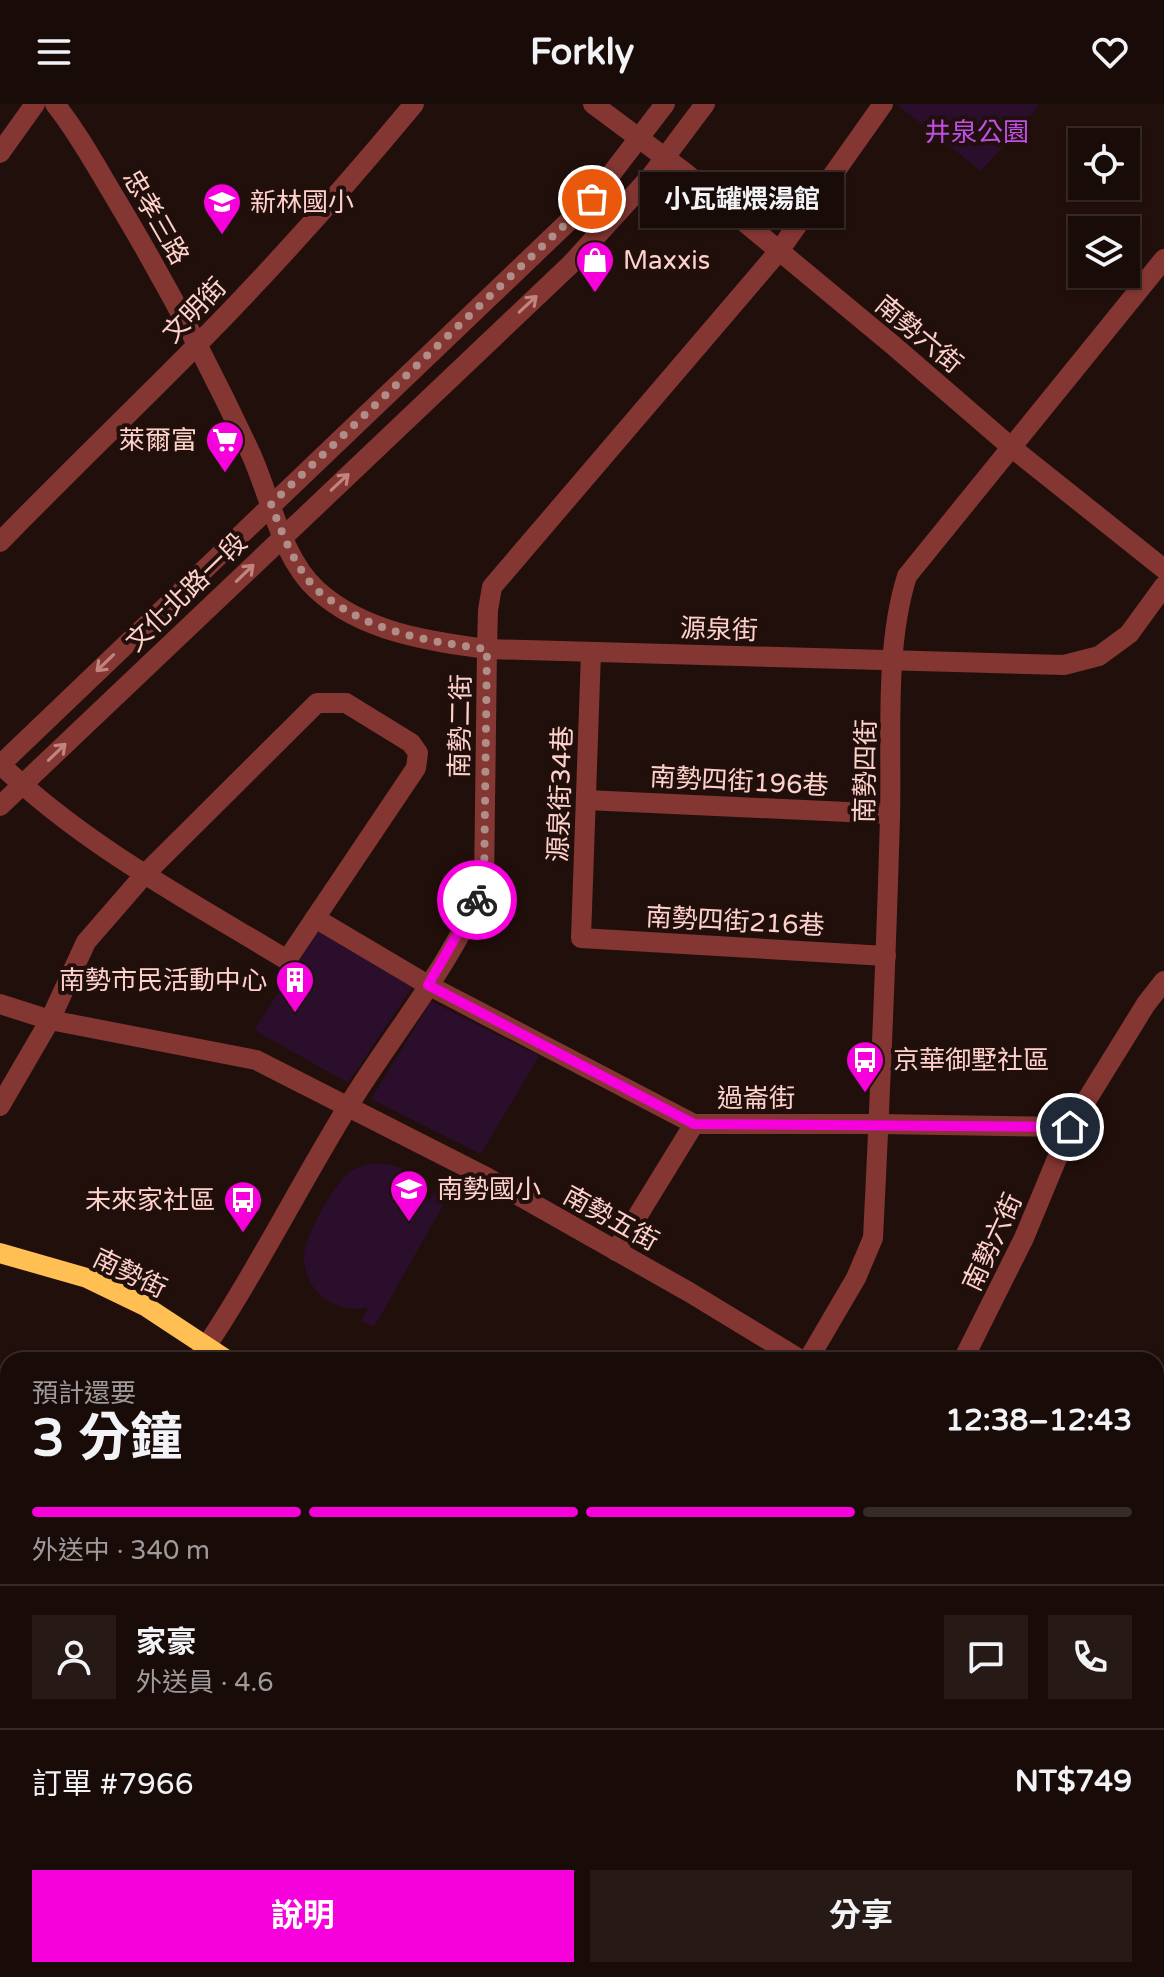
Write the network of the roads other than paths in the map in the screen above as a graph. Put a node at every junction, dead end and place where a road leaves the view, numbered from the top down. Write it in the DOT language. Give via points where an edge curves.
graph roads {
  1 [pos="35,104"];
  2 [pos="55,104"];
  3 [pos="414,104"];
  4 [pos="593,104"];
  5 [pos="665,104"];
  6 [pos="705,104"];
  7 [pos="883,104"];
  8 [pos="639,138"];
  9 [pos="0,153"];
  10 [pos="666,157"];
  11 [pos="779,251"];
  12 [pos="1164,259"];
  13 [pos="198,345"];
  14 [pos="1011,447"];
  15 [pos="271,504"];
  16 [pos="283,536"];
  17 [pos="0,542"];
  18 [pos="1164,569"];
  19 [pos="1164,586"];
  20 [pos="487,649"];
  21 [pos="591,652"];
  22 [pos="893,660"];
  23 [pos="0,764"];
  24 [pos="22,785"];
  25 [pos="586,800"];
  26 [pos="0,806"];
  27 [pos="890,814"];
  28 [pos="145,874"];
  29 [pos="315,918"];
  30 [pos="581,938"];
  31 [pos="886,956"];
  32 [pos="1164,981"];
  33 [pos="428,985"];
  34 [pos="0,1004"];
  35 [pos="50,1020"];
  36 [pos="349,1105"];
  37 [pos="0,1106"];
  38 [pos="694,1124"];
  39 [pos="879,1124"];
  40 [pos="1070,1127"];
  41 [pos="616,1251"];
  42 [pos="0,1253"];
  43 [pos="201,1352"];
  44 [pos="203,1352"];
  45 [pos="787,1352"];
  46 [pos="813,1352"];
  47 [pos="967,1352"];
  1 -- 9 [label="street"];
  2 -- 13 [label="street, 忠孝三路" via="134,229"];
  3 -- 13 [label="street, 文明街"];
  4 -- 8 [label="street"];
  5 -- 8 [label="street, 文化北路一段"];
  6 -- 10 [label="street, 文化北路一段"];
  7 -- 11 [label="street, 南勢二街"];
  8 -- 10 [label="street, 南勢六街"];
  8 -- 15 [label="street, 文化北路一段" via="573,218"];
  10 -- 11 [label="street, 南勢六街"];
  16 -- 10 [label="street, 文化北路一段, one-way" via="571,264"];
  11 -- 14 [label="street, 南勢六街"];
  11 -- 20 [label="street, 南勢二街" via="492,587"];
  12 -- 14 [label="street, 南勢四街"];
  13 -- 15 [label="street, 忠孝三路"];
  13 -- 17 [label="street, 文明街"];
  14 -- 18 [label="street, 南勢六街"];
  14 -- 22 [label="street, 南勢四街" via="907,576 898,602"];
  15 -- 16 [label="street, 忠孝三路"];
  15 -- 23 [label="street, 文化北路一段, one-way"];
  16 -- 20 [label="street, 源泉街" via="316,590 342,608 402,635"];
  24 -- 16 [label="street, 文化北路一段, one-way"];
  19 -- 22 [label="street, 源泉街" via="1129,634 1099,656 1064,665"];
  20 -- 21 [label="street, 源泉街"];
  20 -- 33 [label="street, 南勢二街" via="484,884"];
  21 -- 22 [label="street, 源泉街"];
  21 -- 25 [label="street, 源泉街34巷"];
  22 -- 27 [label="street, 南勢四街"];
  23 -- 24 [label="street"];
  24 -- 26 [label="street, 文化北路一段"];
  24 -- 28 [label="street"];
  25 -- 27 [label="street, 南勢四街196巷"];
  25 -- 30 [label="street, 源泉街34巷"];
  27 -- 31 [label="street, 南勢四街"];
  28 -- 29 [label="street" via="287,960"];
  28 -- 29 [label="street" via="317,703 346,703 411,743 418,753 416,768"];
  28 -- 35 [label="street" via="86,942"];
  29 -- 33 [label="street, 過崙街"];
  30 -- 31 [label="street, 南勢四街216巷"];
  31 -- 39 [label="street, 南勢四街"];
  32 -- 40 [label="street, 南勢六街"];
  33 -- 36 [label="street, 南勢二街"];
  33 -- 38 [label="street, 過崙街"];
  34 -- 35 [label="street, 南勢五街"];
  35 -- 36 [label="street, 南勢五街" via="256,1060"];
  35 -- 37 [label="street"];
  36 -- 41 [label="street, 南勢五街"];
  36 -- 44 [label="street, 南勢二街"];
  38 -- 39 [label="street, 過崙街"];
  38 -- 41 [label="street"];
  39 -- 40 [label="street, 過崙街"];
  39 -- 46 [label="street, 南勢四街" via="873,1238"];
  40 -- 47 [label="street, 南勢六街" via="1024,1238"];
  41 -- 45 [label="street, 南勢五街"];
  42 -- 43 [label="main road, 南勢街" via="87,1278 145,1306"];
}
